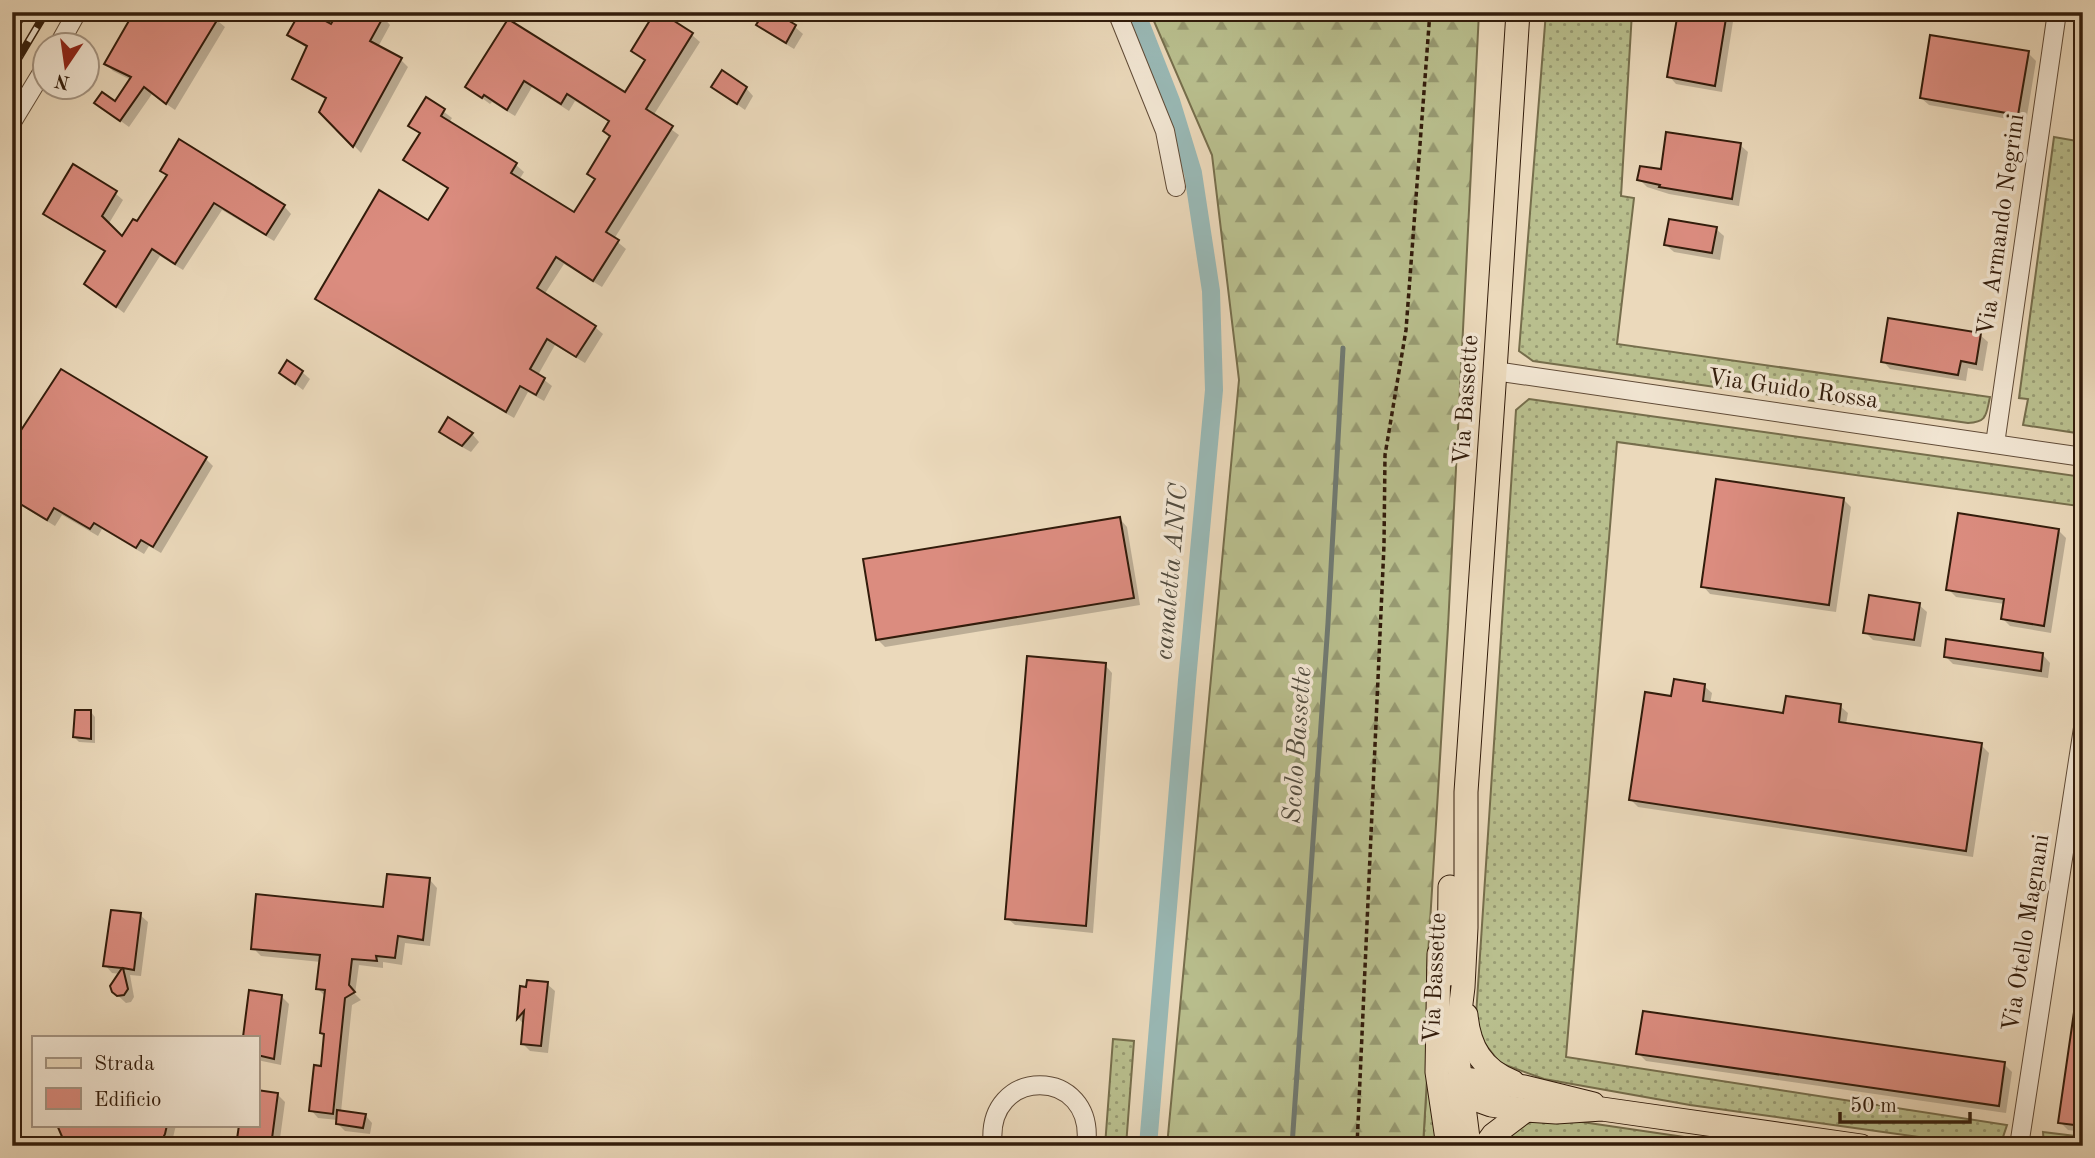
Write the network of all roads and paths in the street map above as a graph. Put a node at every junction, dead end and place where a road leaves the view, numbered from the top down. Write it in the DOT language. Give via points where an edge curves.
graph roads {
  1 [pos="77,12"];
  2 [pos="1117,12"];
  3 [pos="1430,12"];
  4 [pos="1518,12"];
  5 [pos="2057,12"];
  6 [pos="66,32"];
  7 [pos="32,89"];
  8 [pos="12,122"];
  9 [pos="1176,187"];
  10 [pos="1496,371"];
  11 [pos="1995,444"];
  12 [pos="2083,457"];
  13 [pos="2083,728"];
  14 [pos="1466,792"];
  15 [pos="1450,887"];
  16 [pos="1463,987"];
  17 [pos="1461,1085"];
  18 [pos="1524,1087"];
  19 [pos="1602,1109"];
  20 [pos="1526,1110"];
  21 [pos="993,1146"];
  22 [pos="1086,1146"];
  23 [pos="1357,1146"];
  24 [pos="1448,1146"];
  25 [pos="1458,1146"];
  26 [pos="1469,1146"];
  27 [pos="1485,1146"];
  28 [pos="1861,1146"];
  29 [pos="2019,1146"];
  1 -- 6 [label="street"];
  2 -- 9 [label="street" via="1165,131"];
  3 -- 23 [label="path" via="1406,330 1385,455"];
  4 -- 10 [label="main road, Via Bassette"];
  5 -- 11 [label="street, Via Armando Negrini"];
  7 -- 8 [label="street"];
  10 -- 11 [label="street, Via Guido Rossa"];
  10 -- 14 [label="main road, Via Bassette"];
  11 -- 12 [label="street, Via Guido Rossa"];
  13 -- 29 [label="street, Via Otello Magnani"];
  14 -- 15 [label="main road, Via Bassette"];
  14 -- 16 [label="main road, Via Bassette"];
  15 -- 17 [label="main road, Via Bassette" via="1448,1071"];
  15 -- 24 [label="main road, Via Bassette" via="1439,947 1436,1035"];
  16 -- 17 [label="main road, Via Bassette" via="1457,1044"];
  16 -- 18 [label="main road" via="1468,1033 1477,1055 1489,1069"];
  17 -- 18 [label="main road"];
  17 -- 20 [label="main road" via="1466,1096"];
  17 -- 25 [label="main road, Via Bassette" via="1450,1100"];
  17 -- 26 [label="main road, Via Bassette"];
  18 -- 19 [label="main road"];
  19 -- 20 [label="main road"];
  19 -- 28 [label="main road"];
  20 -- 27 [label="main road"];
  21 -- 22 [label="street" via="995,1114 1004,1100 1033,1084 1050,1085 1078,1103 1088,1131"];
}
